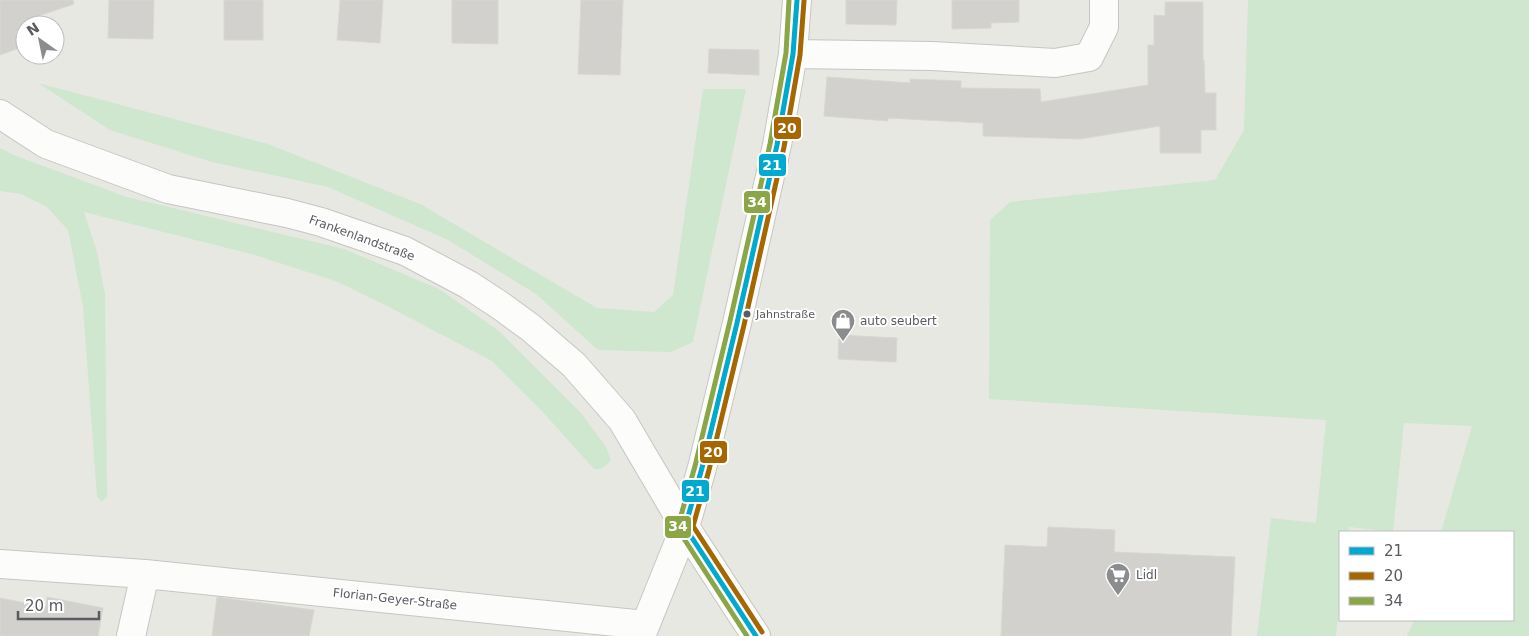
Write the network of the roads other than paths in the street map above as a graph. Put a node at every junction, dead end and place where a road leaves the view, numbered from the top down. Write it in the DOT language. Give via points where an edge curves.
graph roads {
  1 [pos="797,0"];
  2 [pos="1104,0"];
  3 [pos="793,54"];
  4 [pos="0,114"];
  5 [pos="685,527"];
  6 [pos="0,564"];
  7 [pos="145,574"];
  8 [pos="643,630"];
  9 [pos="132,636"];
  10 [pos="756,636"];
  1 -- 3 [label="street"];
  2 -- 3 [label="street" via="1104,27 1089,57 1055,63 932,56"];
  3 -- 5 [label="street" via="748,280"];
  4 -- 5 [label="street, Frankenlandstraße" via="46,144 168,189 321,222 405,251 469,285 531,328 574,365 622,420"];
  5 -- 8 [label="street"];
  5 -- 10 [label="street, Frankenlandstraße"];
  6 -- 7 [label="street, Florian-Geyer-Straße"];
  7 -- 8 [label="street, Florian-Geyer-Straße"];
  7 -- 9 [label="street"];
}
